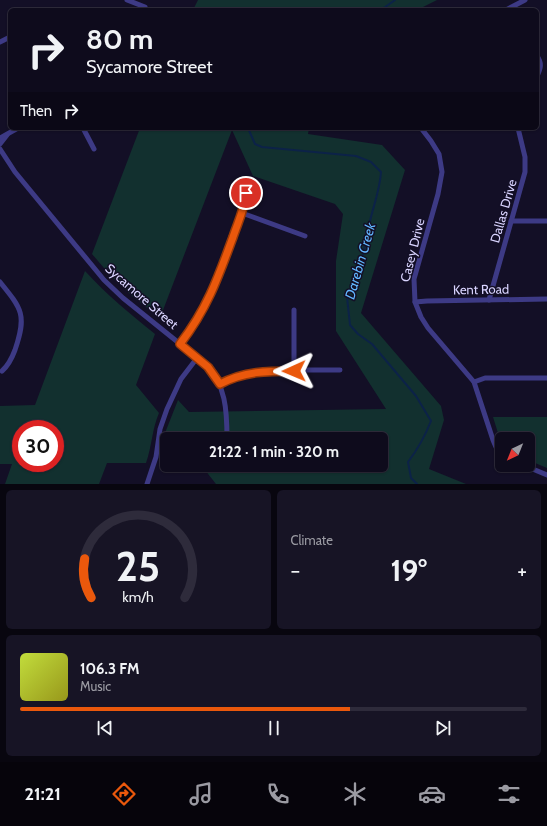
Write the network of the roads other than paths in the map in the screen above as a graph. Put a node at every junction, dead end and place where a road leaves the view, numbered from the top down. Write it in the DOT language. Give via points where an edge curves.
graph roads {
  1 [pos="127,0"];
  2 [pos="148,0"];
  3 [pos="525,0"];
  4 [pos="144,8"];
  5 [pos="510,8"];
  6 [pos="539,59"];
  7 [pos="539,71"];
  8 [pos="15,130"];
  9 [pos="84,130"];
  10 [pos="423,130"];
  11 [pos="518,130"];
  12 [pos="7,135"];
  13 [pos="0,138"];
  14 [pos="0,144"];
  15 [pos="94,148"];
  16 [pos="0,149"];
  17 [pos="2,155"];
  18 [pos="246,193"];
  19 [pos="242,213"];
  20 [pos="511,221"];
  21 [pos="547,221"];
  22 [pos="305,236"];
  23 [pos="0,282"];
  24 [pos="547,299"];
  25 [pos="489,300"];
  26 [pos="415,302"];
  27 [pos="294,310"];
  28 [pos="180,344"];
  29 [pos="197,358"];
  30 [pos="340,370"];
  31 [pos="2,371"];
  32 [pos="294,371"];
  33 [pos="547,378"];
  34 [pos="474,382"];
  35 [pos="220,384"];
  36 [pos="227,432"];
  37 [pos="495,445"];
  38 [pos="535,470"];
  39 [pos="547,475"];
  40 [pos="147,484"];
  1 -- 4 [label="street"];
  2 -- 4 [label="street"];
  3 -- 5 [label="street"];
  6 -- 7 [label="street"];
  8 -- 12 [label="street"];
  9 -- 15 [label="street"];
  10 -- 26 [label="street, Casey Drive" via="439,154 442,172 414,278"];
  11 -- 20 [label="street, Dallas Drive" via="526,165"];
  12 -- 13 [label="street"];
  12 -- 14 [label="street"];
  16 -- 17 [label="street, Sycamore Street"];
  17 -- 28 [label="street, Sycamore Street" via="104,280"];
  18 -- 19 [label="street"];
  19 -- 22 [label="street"];
  19 -- 28 [label="street" via="214,290"];
  20 -- 21 [label="street"];
  20 -- 25 [label="street, Dallas Drive"];
  23 -- 31 [label="street" via="18,305 22,322 11,360"];
  24 -- 25 [label="street, Kent Road"];
  25 -- 26 [label="street, Kent Road"];
  26 -- 34 [label="street, Casey Drive" via="425,323"];
  27 -- 32 [label="street"];
  28 -- 29 [label="street, Sycamore Street"];
  29 -- 35 [label="street, Sycamore Street" via="212,371"];
  29 -- 40 [label="street" via="181,380 167,409"];
  30 -- 32 [label="street"];
  32 -- 35 [label="street" via="256,372"];
  33 -- 34 [label="street" via="485,378"];
  34 -- 37 [label="street, Casey Drive"];
  35 -- 36 [label="street, Sycamore Street" via="225,402"];
  38 -- 39 [label="street"];
}
